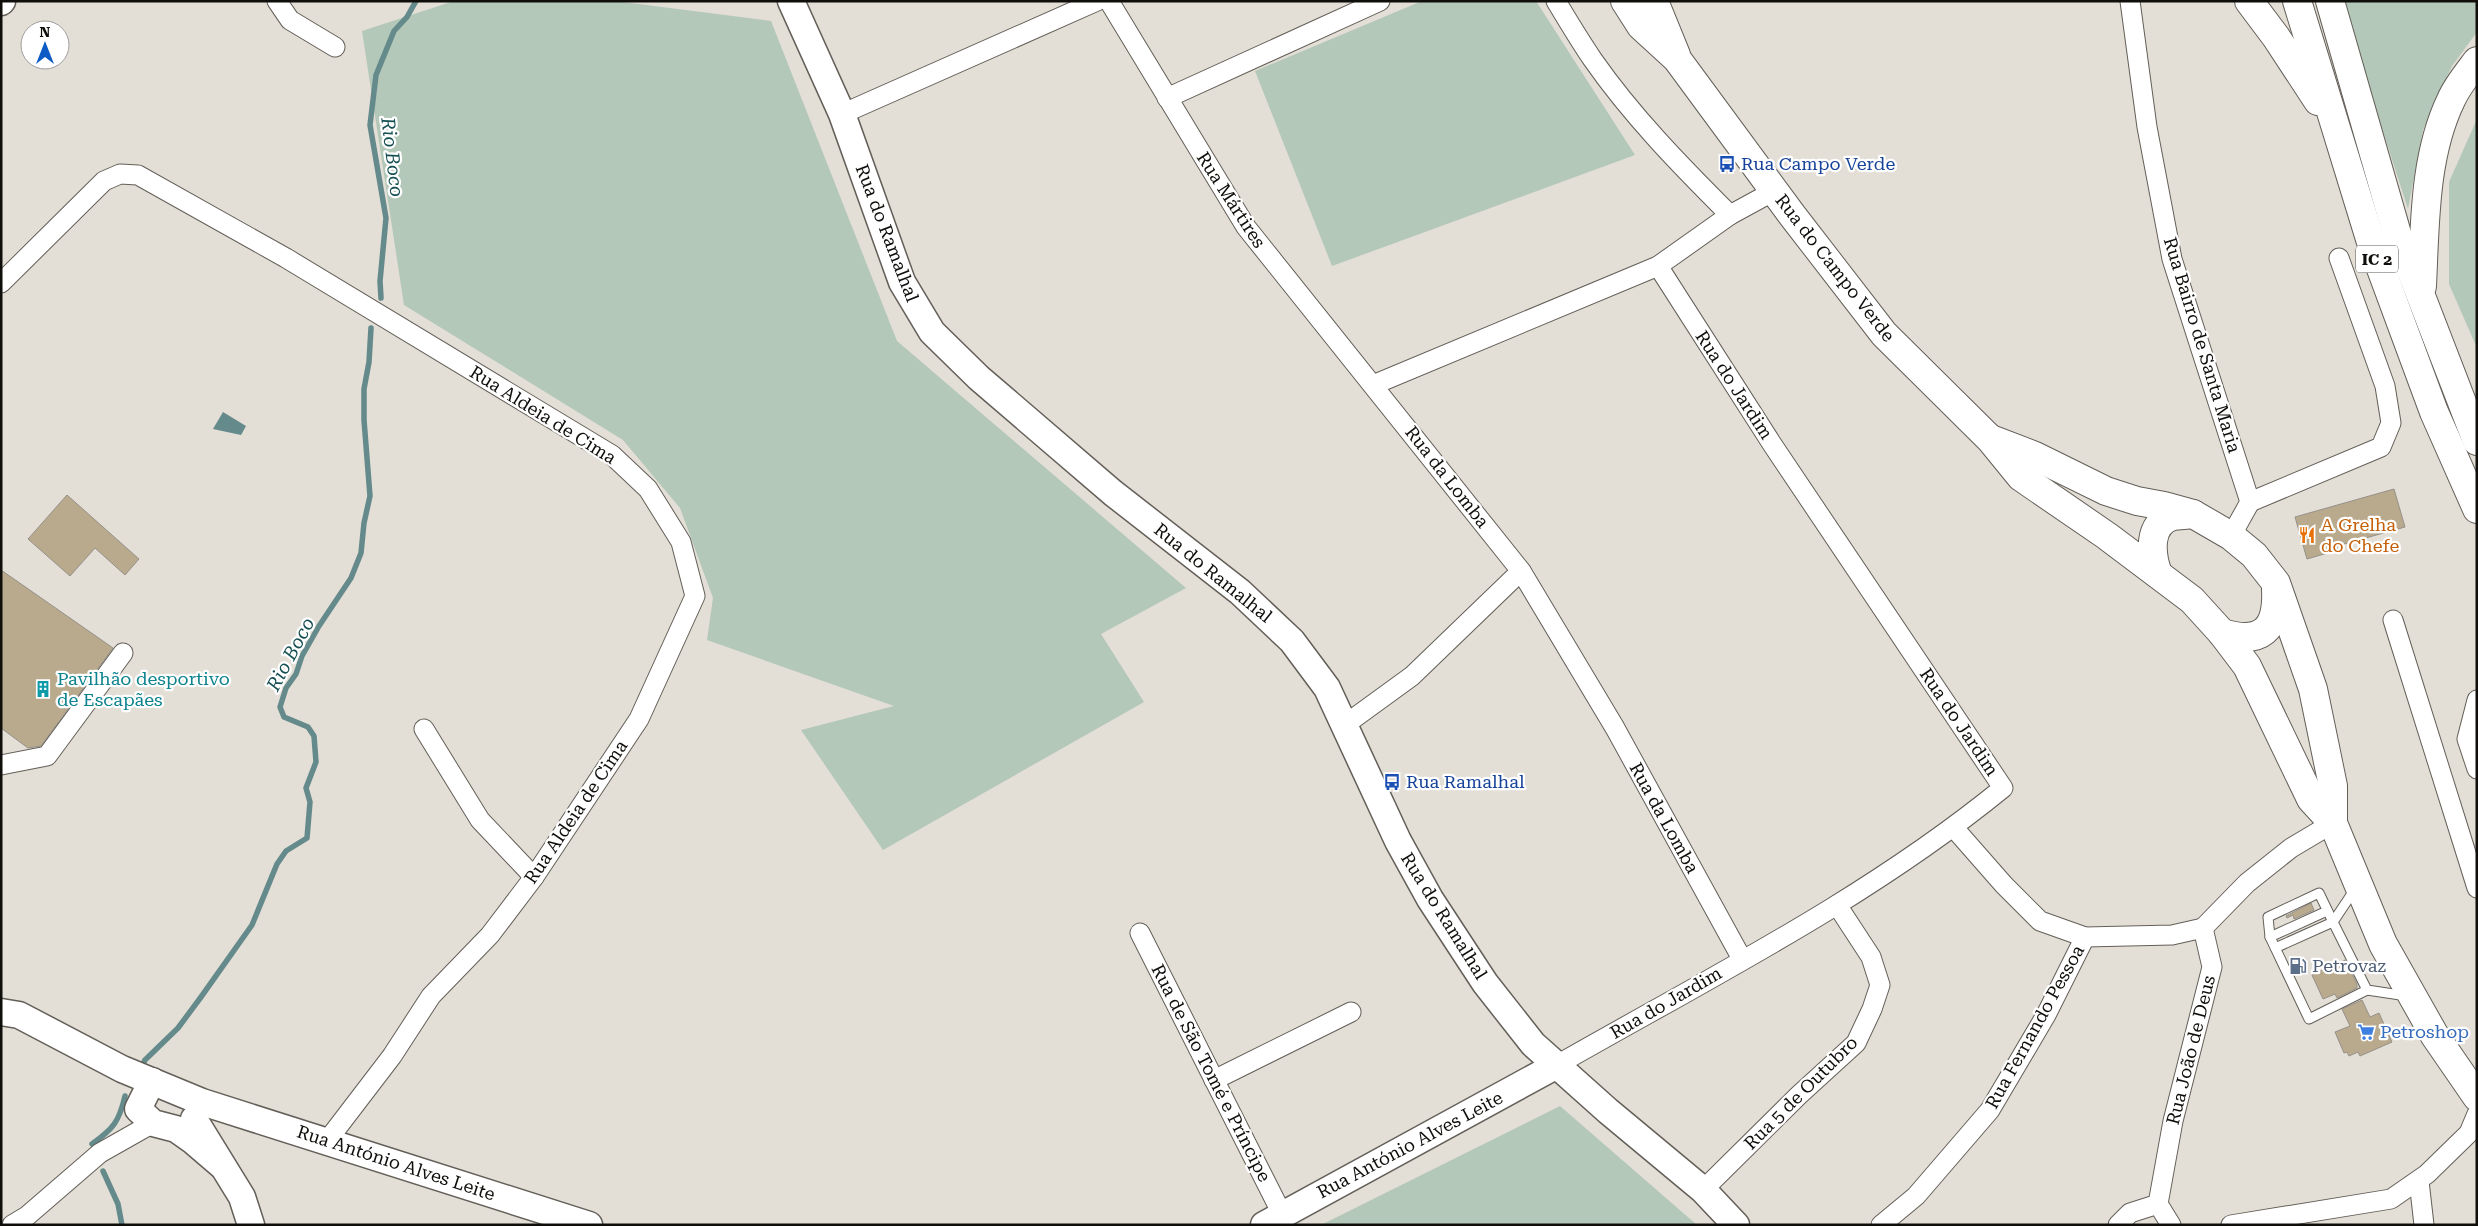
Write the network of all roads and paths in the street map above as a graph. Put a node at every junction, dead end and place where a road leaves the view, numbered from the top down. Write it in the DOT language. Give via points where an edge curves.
graph roads {
  1 [pos="277,1"];
  2 [pos="791,1"];
  3 [pos="1097,1"];
  4 [pos="1109,1"];
  5 [pos="1380,1"];
  6 [pos="1556,1"];
  7 [pos="1624,1"];
  8 [pos="1654,1"];
  9 [pos="2130,1"];
  10 [pos="2249,1"];
  11 [pos="2298,1"];
  12 [pos="2330,1"];
  13 [pos="335,48"];
  14 [pos="1677,59"];
  15 [pos="2477,61"];
  16 [pos="1167,98"];
  17 [pos="842,114"];
  18 [pos="2336,128"];
  19 [pos="1774,191"];
  20 [pos="1730,214"];
  21 [pos="2339,258"];
  22 [pos="1658,266"];
  23 [pos="4,276"];
  24 [pos="2421,297"];
  25 [pos="1373,384"];
  26 [pos="1990,439"];
  27 [pos="2477,441"];
  28 [pos="2250,502"];
  29 [pos="2477,509"];
  30 [pos="2193,514"];
  31 [pos="2232,536"];
  32 [pos="1521,571"];
  33 [pos="2158,574"];
  34 [pos="2276,583"];
  35 [pos="2394,620"];
  36 [pos="2222,633"];
  37 [pos="123,652"];
  38 [pos="2477,700"];
  39 [pos="1346,724"];
  40 [pos="424,729"];
  41 [pos="1,764"];
  42 [pos="2477,769"];
  43 [pos="2333,822"];
  44 [pos="1954,828"];
  45 [pos="534,877"];
  46 [pos="2358,884"];
  47 [pos="2477,888"];
  48 [pos="1837,905"];
  49 [pos="2327,911"];
  50 [pos="2333,922"];
  51 [pos="2203,928"];
  52 [pos="1140,933"];
  53 [pos="2085,937"];
  54 [pos="2270,937"];
  55 [pos="2276,948"];
  56 [pos="1742,959"];
  57 [pos="2367,990"];
  58 [pos="2413,997"];
  59 [pos="1,1012"];
  60 [pos="1351,1012"];
  61 [pos="1557,1065"];
  62 [pos="1214,1080"];
  63 [pos="152,1081"];
  64 [pos="2477,1097"];
  65 [pos="2477,1114"];
  66 [pos="173,1116"];
  67 [pos="327,1141"];
  68 [pos="2418,1181"];
  69 [pos="1703,1190"];
  70 [pos="2158,1204"];
  71 [pos="1273,1220"];
  72 [pos="22,1222"];
  73 [pos="251,1225"];
  74 [pos="589,1225"];
  75 [pos="1736,1225"];
  76 [pos="1881,1225"];
  77 [pos="2118,1225"];
  78 [pos="2161,1225"];
  79 [pos="2171,1225"];
  80 [pos="2231,1225"];
  81 [pos="2424,1225"];
  1 -- 13 [label="street" via="290,20"];
  2 -- 17 [label="street, Rua do Ramalhal"];
  3 -- 17 [label="street"];
  4 -- 16 [label="street, Rua Mártires"];
  5 -- 16 [label="street"];
  6 -- 20 [label="street" via="1593,60 1637,116"];
  7 -- 14 [label="main road, Rua do Campo Verde" via="1641,26"];
  8 -- 14 [label="main road, Rua do Campo Verde"];
  9 -- 28 [label="street, Rua Bairro de Santa Maria" via="2147,127 2172,259"];
  10 -- 18 [label="main road"];
  11 -- 18 [label="main road, IC 2"];
  12 -- 24 [label="main road, IC 2" via="2397,234"];
  14 -- 19 [label="main road, Rua do Campo Verde"];
  15 -- 24 [label="main road, IC 2" via="2451,99 2435,144"];
  16 -- 25 [label="street, Rua Mártires" via="1246,227"];
  17 -- 39 [label="street, Rua do Ramalhal" via="902,282 932,332 979,378 1113,493 1267,615 1312,667"];
  18 -- 29 [label="main road, IC 2" via="2370,239 2410,350"];
  19 -- 20 [label="street"];
  19 -- 26 [label="main road, Rua do Campo Verde" via="1884,334"];
  20 -- 22 [label="street"];
  21 -- 28 [label="street" via="2385,386 2391,422 2381,447"];
  22 -- 25 [label="street"];
  22 -- 44 [label="street, Rua do Jardim" via="1772,444 2003,788"];
  23 -- 45 [label="street, Rua Aldeia de Cima" via="104,181 120,174 138,174 286,258 612,455 648,489 681,542 695,596 639,719"];
  24 -- 27 [label="main road, IC 2"];
  25 -- 32 [label="street, Rua da Lomba"];
  26 -- 30 [label="main road, Rua do Campo Verde" via="2035,456 2106,491"];
  26 -- 33 [label="main road, Rua do Campo Verde" via="2021,477"];
  28 -- 31 [label="street"];
  30 -- 31 [label="main road, Rua do Campo Verde"];
  30 -- 33 [label="main road" via="2171,516 2160,525 2151,543"];
  31 -- 34 [label="main road, Rua do Campo Verde" via="2254,555"];
  32 -- 39 [label="street" via="1412,676"];
  32 -- 56 [label="street, Rua da Lomba" via="1615,728"];
  33 -- 36 [label="main road, Rua do Campo Verde" via="2192,600"];
  34 -- 36 [label="main road" via="2277,605 2272,622 2263,633 2252,638"];
  34 -- 43 [label="main road, Rua do Campo Verde" via="2313,689 2333,786"];
  35 -- 47 [label="street"];
  36 -- 43 [label="main road, Rua do Campo Verde" via="2247,666 2312,799"];
  37 -- 41 [label="street" via="47,756"];
  38 -- 42 [label="street" via="2467,739"];
  39 -- 61 [label="street, Rua do Ramalhal" via="1398,841 1430,899 1485,983 1534,1044"];
  40 -- 45 [label="street" via="480,820"];
  43 -- 46 [label="main road"];
  43 -- 51 [label="street" via="2291,848 2247,883"];
  44 -- 48 [label="street, Rua do Jardim"];
  44 -- 53 [label="street" via="2040,922"];
  45 -- 67 [label="street, Rua Aldeia de Cima" via="490,934 431,996 392,1056"];
  46 -- 50 [label="lane"];
  46 -- 58 [label="main road" via="2383,944"];
  48 -- 56 [label="street, Rua do Jardim"];
  48 -- 69 [label="street, Rua 5 de Outubro" via="1871,957 1880,985 1872,1009 1856,1043"];
  49 -- 50 [label="lane"];
  49 -- 54 [label="lane"];
  49 -- 54 [label="lane" via="2319,893 2268,917"];
  50 -- 55 [label="lane"];
  50 -- 57 [label="lane"];
  51 -- 53 [label="street" via="2172,935"];
  51 -- 70 [label="street, Rua João de Deus" via="2212,967 2173,1121"];
  52 -- 62 [label="street, Rua de São Tomé e Príncipe"];
  53 -- 76 [label="street, Rua Fernando Pessoa" via="2046,1016 1990,1110 1916,1196"];
  54 -- 55 [label="lane"];
  55 -- 57 [label="lane" via="2309,1019"];
  56 -- 61 [label="street, Rua do Jardim"];
  57 -- 58 [label="lane"];
  58 -- 64 [label="main road"];
  59 -- 63 [label="street, Rua António Alves Leite" via="18,1016"];
  60 -- 62 [label="street"];
  61 -- 69 [label="street, Rua do Ramalhal"];
  61 -- 71 [label="street, Rua António Alves Leite"];
  62 -- 71 [label="street, Rua de São Tomé e Príncipe"];
  63 -- 66 [label="street"];
  63 -- 66 [label="street, Rua António Alves Leite"];
  65 -- 68 [label="street" via="2470,1133"];
  66 -- 67 [label="street, Rua António Alves Leite"];
  66 -- 72 [label="street" via="100,1153"];
  66 -- 73 [label="street" via="221,1165 242,1197"];
  67 -- 74 [label="street, Rua António Alves Leite"];
  68 -- 80 [label="street" via="2391,1199"];
  68 -- 81 [label="street"];
  69 -- 75 [label="street, Rua do Ramalhal"];
  70 -- 77 [label="street" via="2130,1213"];
  70 -- 78 [label="street, Rua João de Deus"];
  70 -- 79 [label="street"];
}
